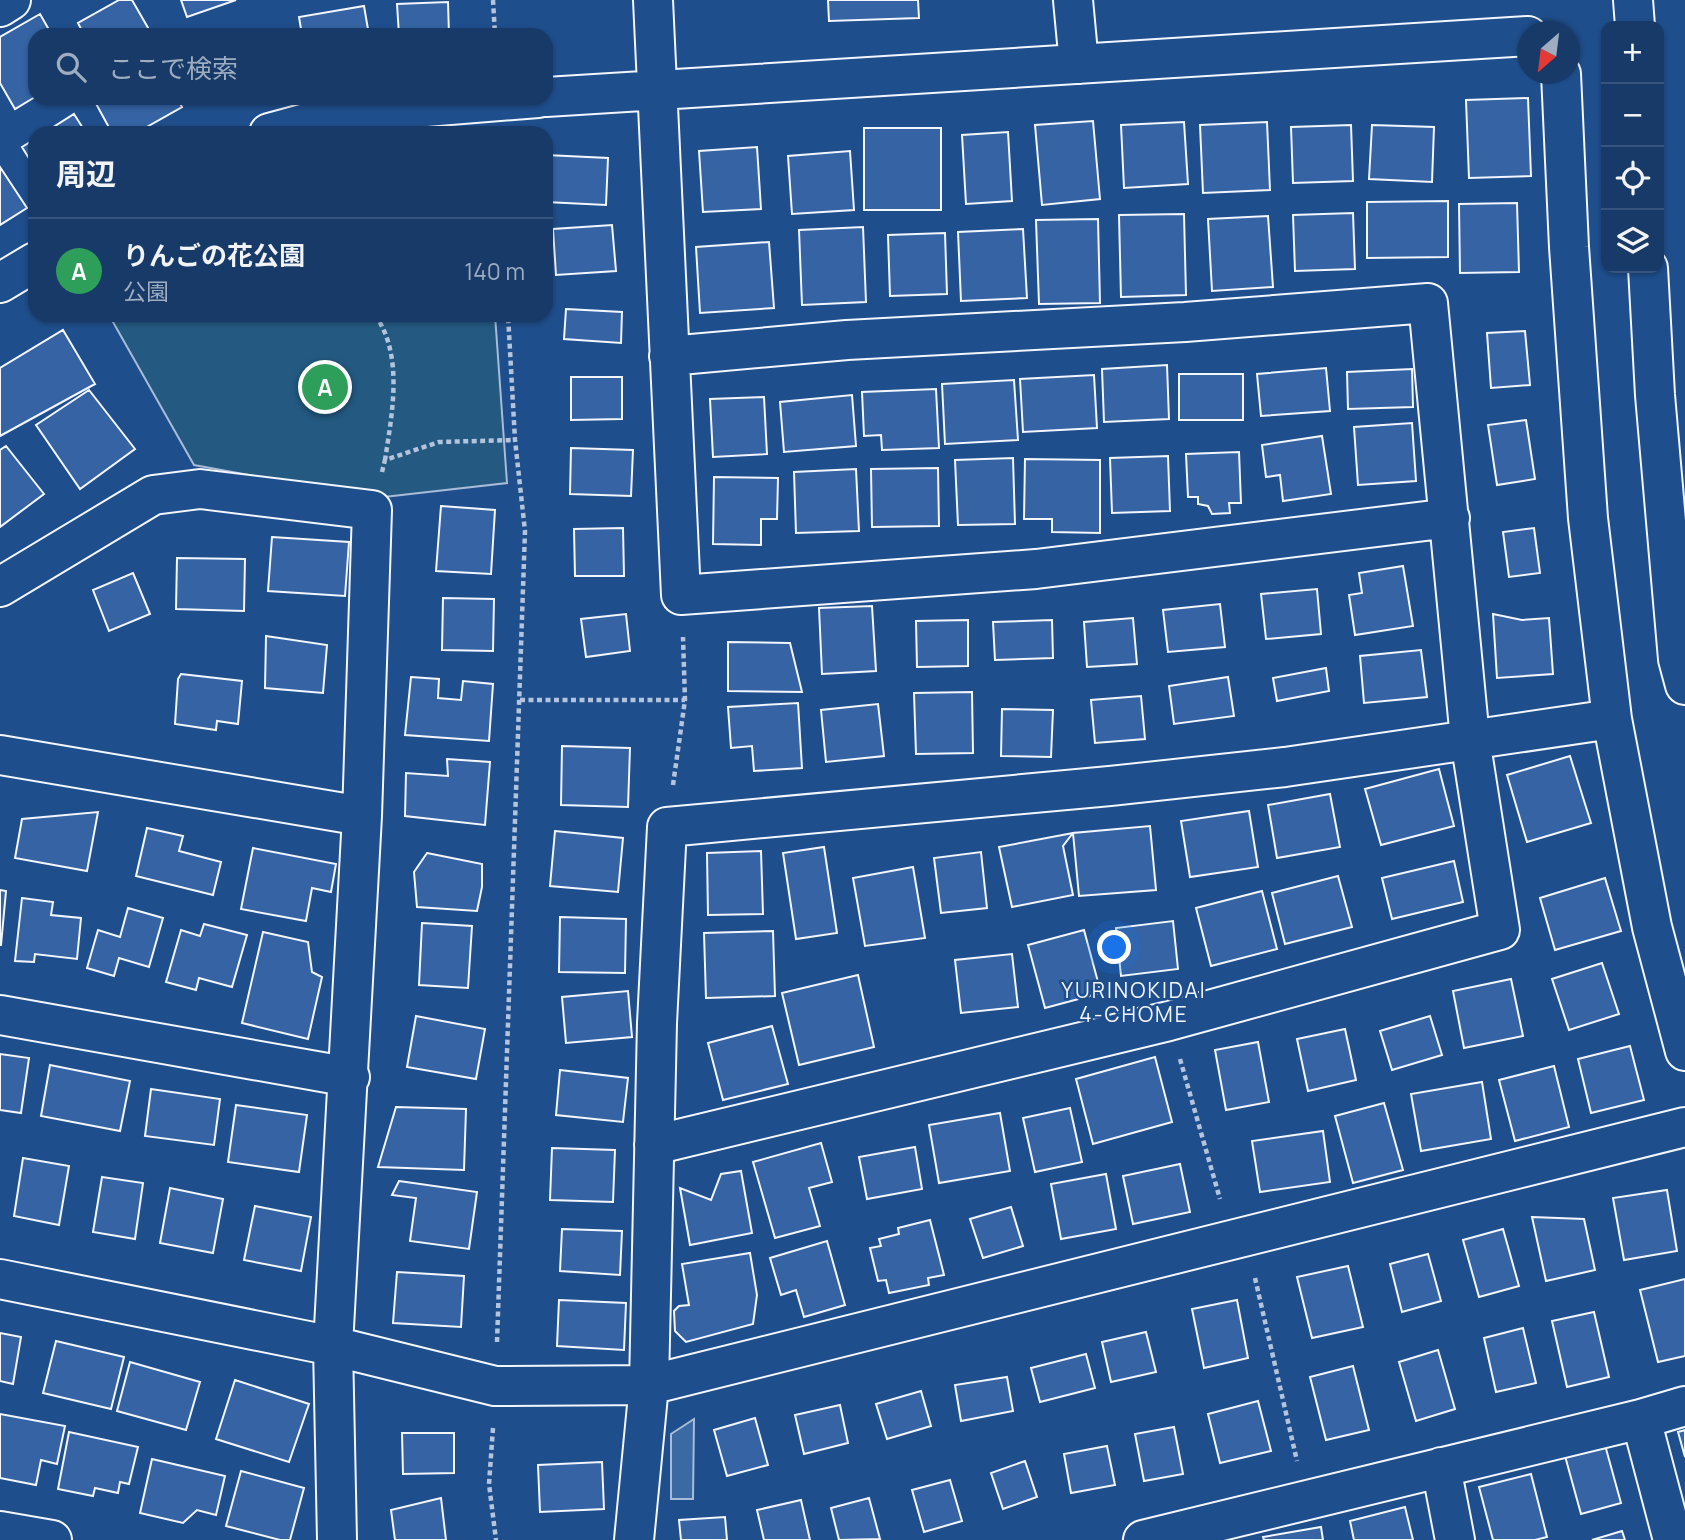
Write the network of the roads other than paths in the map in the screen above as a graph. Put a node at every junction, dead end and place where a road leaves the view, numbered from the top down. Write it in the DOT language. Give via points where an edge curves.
graph roads {
  1 [pos="11,0"];
  2 [pos="653,0"];
  3 [pos="1073,0"];
  4 [pos="1633,0"];
  5 [pos="0,7"];
  6 [pos="1635,21"];
  7 [pos="1517,37"];
  8 [pos="1079,64"];
  9 [pos="1561,84"];
  10 [pos="658,89"];
  11 [pos="553,96"];
  12 [pos="451,105"];
  13 [pos="295,126"];
  14 [pos="28,265"];
  15 [pos="1648,273"];
  16 [pos="0,283"];
  17 [pos="668,356"];
  18 [pos="1450,518"];
  19 [pos="0,587"];
  20 [pos="1685,685"];
  21 [pos="1612,719"];
  22 [pos="1470,739"];
  23 [pos="0,755"];
  24 [pos="362,816"];
  25 [pos="0,1015"];
  26 [pos="1685,1051"];
  27 [pos="350,1077"];
  28 [pos="1685,1127"];
  29 [pos="654,1145"];
  30 [pos="0,1279"];
  31 [pos="333,1346"];
  32 [pos="649,1385"];
  33 [pos="1685,1406"];
  34 [pos="1641,1419"];
  35 [pos="1441,1467"];
  36 [pos="0,1531"];
  37 [pos="52,1540"];
  38 [pos="337,1540"];
  39 [pos="634,1540"];
  40 [pos="1143,1540"];
  41 [pos="1455,1540"];
  42 [pos="1673,1540"];
  1 -- 5 [label="street"];
  2 -- 10 [label="street"];
  3 -- 8 [label="street"];
  4 -- 6 [label="street"];
  7 -- 8 [label="street"];
  8 -- 10 [label="street"];
  9 -- 21 [label="street" via="1588,518"];
  10 -- 11 [label="street"];
  10 -- 17 [label="street"];
  12 -- 13 [label="street" via="339,114"];
  14 -- 16 [label="street"];
  15 -- 20 [label="street" via="1678,659"];
  17 -- 18 [label="street" via="847,340 1185,322 1428,303"];
  17 -- 18 [label="street" via="681,595 1037,569"];
  18 -- 22 [label="street"];
  19 -- 24 [label="street" via="153,495 201,489 372,510"];
  21 -- 22 [label="street"];
  21 -- 26 [label="street" via="1651,927"];
  22 -- 29 [label="street" via="1500,930 1169,1021"];
  22 -- 29 [label="street" via="1285,767 667,827"];
  23 -- 24 [label="street"];
  24 -- 27 [label="street"];
  25 -- 27 [label="street"];
  27 -- 31 [label="street"];
  28 -- 32 [label="street"];
  29 -- 32 [label="street"];
  30 -- 31 [label="street"];
  31 -- 32 [label="street" via="495,1386"];
  31 -- 38 [label="street"];
  32 -- 39 [label="street"];
  33 -- 34 [label="street"];
  34 -- 35 [label="street"];
  34 -- 42 [label="street"];
  35 -- 40 [label="street"];
  35 -- 41 [label="street"];
  36 -- 37 [label="street"];
}
